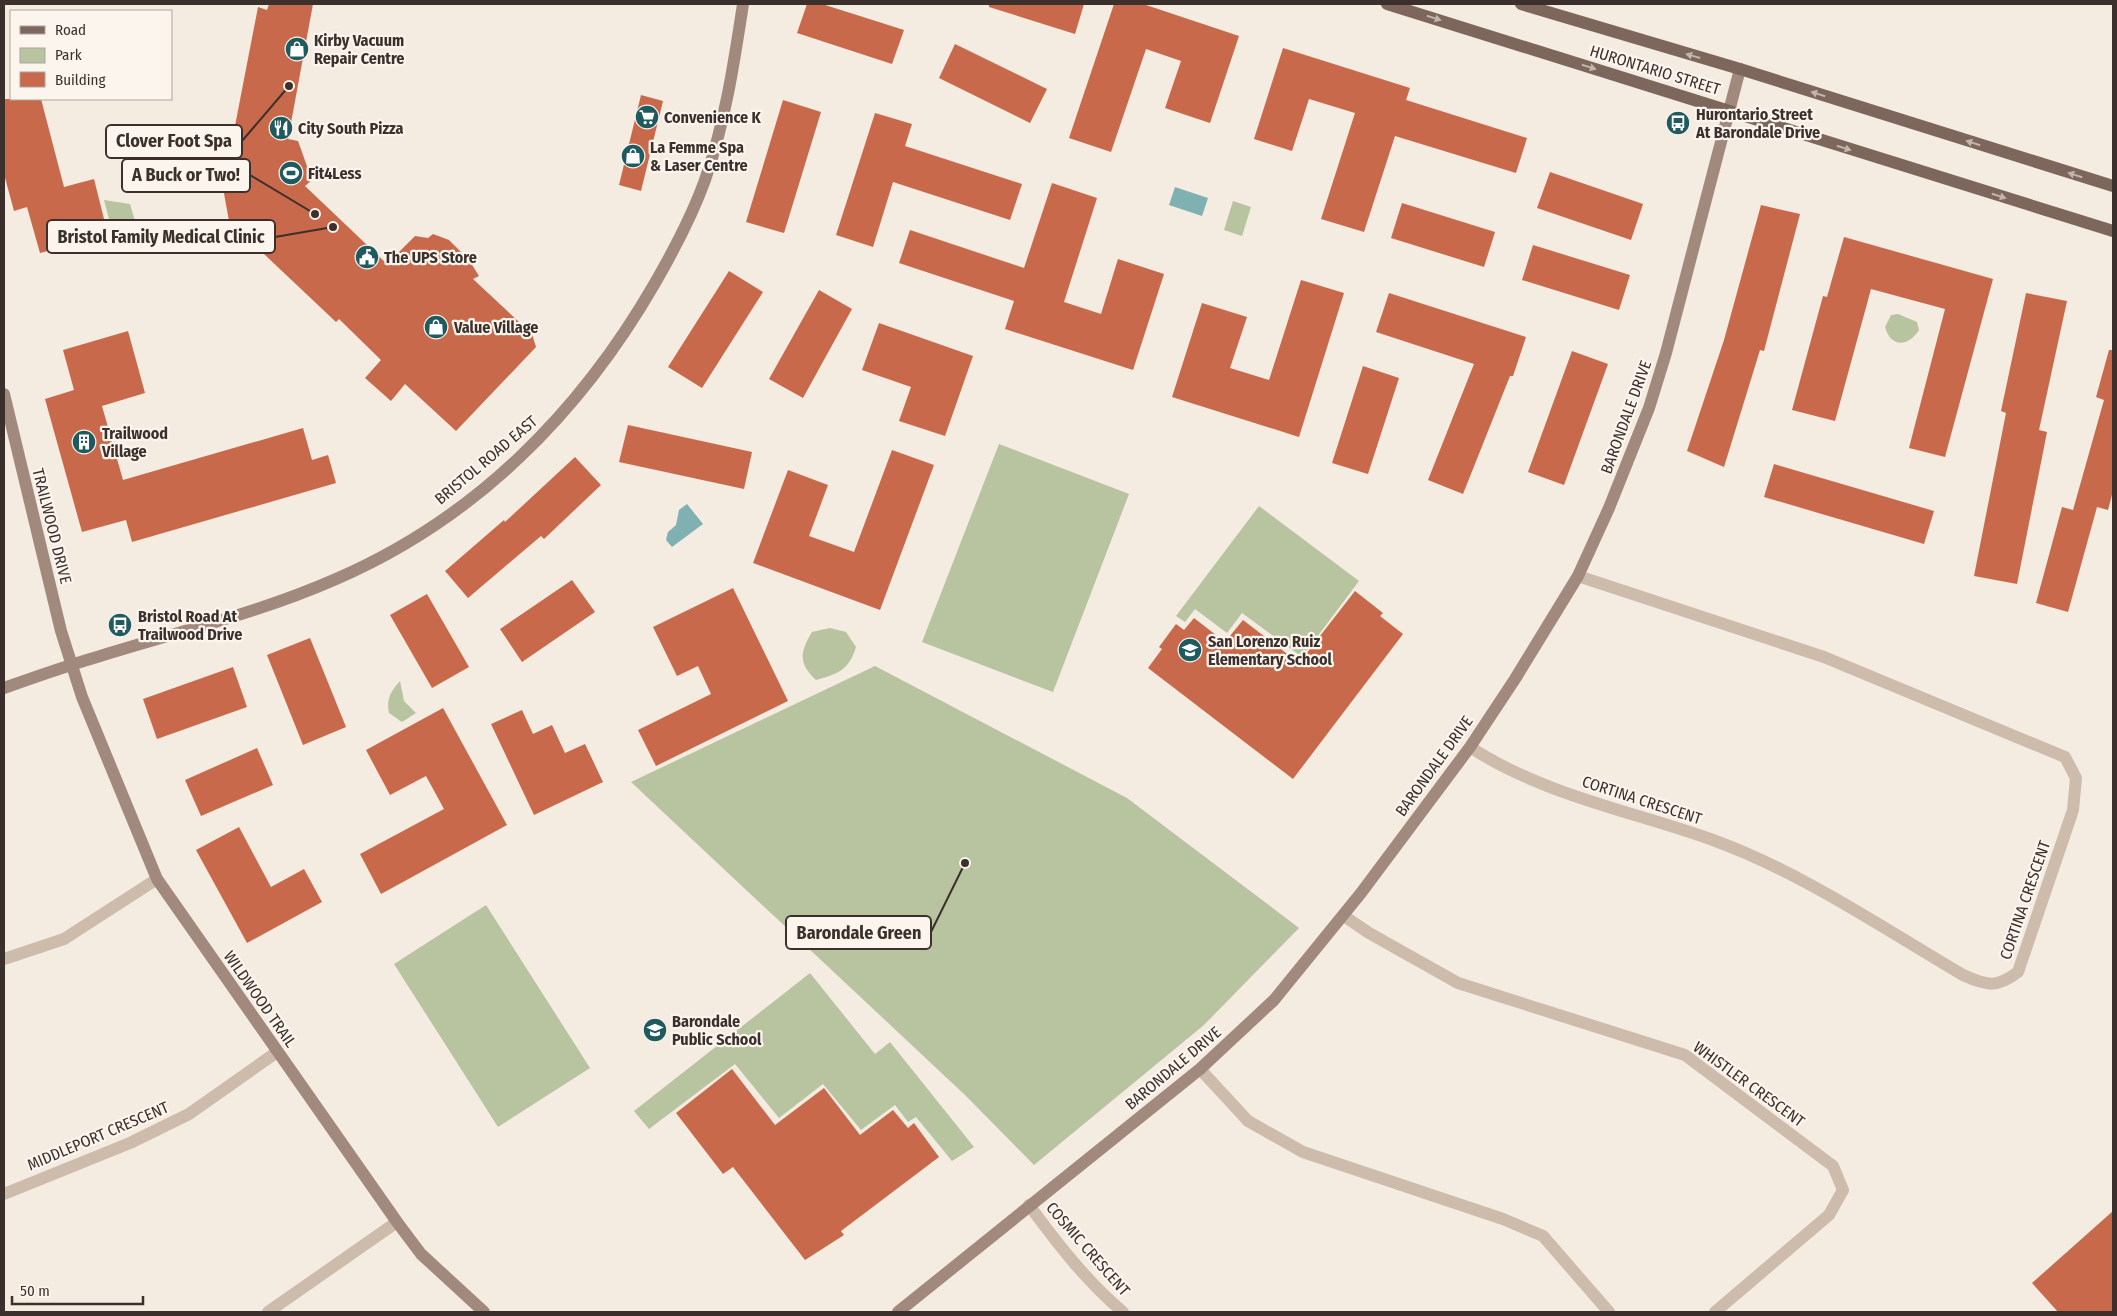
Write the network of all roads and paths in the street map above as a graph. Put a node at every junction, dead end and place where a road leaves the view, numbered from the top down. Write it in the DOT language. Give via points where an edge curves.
graph roads {
  1 [pos="743,4"];
  2 [pos="1387,4"];
  3 [pos="1520,4"];
  4 [pos="1740,69"];
  5 [pos="1730,110"];
  6 [pos="2113,186"];
  7 [pos="2113,231"];
  8 [pos="4,394"];
  9 [pos="6,422"];
  10 [pos="1578,576"];
  11 [pos="72,665"];
  12 [pos="4,688"];
  13 [pos="1470,746"];
  14 [pos="157,879"];
  15 [pos="1344,916"];
  16 [pos="4,959"];
  17 [pos="277,1052"];
  18 [pos="1200,1069"];
  19 [pos="4,1194"];
  20 [pos="1029,1206"];
  21 [pos="397,1222"];
  22 [pos="268,1312"];
  23 [pos="484,1312"];
  24 [pos="898,1312"];
  25 [pos="1123,1312"];
  26 [pos="1609,1312"];
  27 [pos="1715,1312"];
  1 -- 11 [label="street, BRISTOL ROAD EAST" via="719,135 684,230 638,313 606,361 568,409 527,452 421,535 378,560 283,600"];
  2 -- 5 [label="main road, HURONTARIO STREET, one-way"];
  4 -- 3 [label="main road, HURONTARIO STREET, one-way"];
  4 -- 5 [label="street, BARONDALE DRIVE"];
  6 -- 4 [label="main road, HURONTARIO STREET, one-way"];
  5 -- 7 [label="main road, HURONTARIO STREET, one-way"];
  5 -- 10 [label="street, BARONDALE DRIVE" via="1649,408"];
  8 -- 9 [label="street, TRAILWOOD DRIVE"];
  9 -- 11 [label="street, TRAILWOOD DRIVE"];
  10 -- 13 [label="street, BARONDALE DRIVE"];
  10 -- 13 [label="street, CORTINA CRESCENT" via="1824,657 2064,757 2076,778 2073,810 2018,972 2005,982 1984,984 1963,975 1775,865 1714,840 1580,798 1496,764"];
  11 -- 12 [label="street, BRISTOL ROAD EAST"];
  11 -- 14 [label="street, WILDWOOD TRAIL" via="82,697"];
  13 -- 15 [label="street, BARONDALE DRIVE"];
  14 -- 16 [label="street" via="64,940"];
  14 -- 17 [label="street, WILDWOOD TRAIL"];
  15 -- 18 [label="street, BARONDALE DRIVE" via="1274,1000"];
  15 -- 27 [label="street, WHISTLER CRESCENT" via="1458,983 1685,1055 1833,1166 1843,1190 1829,1215"];
  17 -- 19 [label="street, MIDDLEPORT CRESCENT" via="189,1114 130,1143"];
  17 -- 21 [label="street, WILDWOOD TRAIL"];
  18 -- 20 [label="street, BARONDALE DRIVE"];
  18 -- 26 [label="street" via="1248,1121 1303,1152 1502,1218 1543,1236"];
  20 -- 24 [label="street, BARONDALE DRIVE"];
  20 -- 25 [label="street, COSMIC CRESCENT" via="1108,1300"];
  21 -- 22 [label="street"];
  21 -- 23 [label="street, WILDWOOD TRAIL" via="421,1254"];
}
